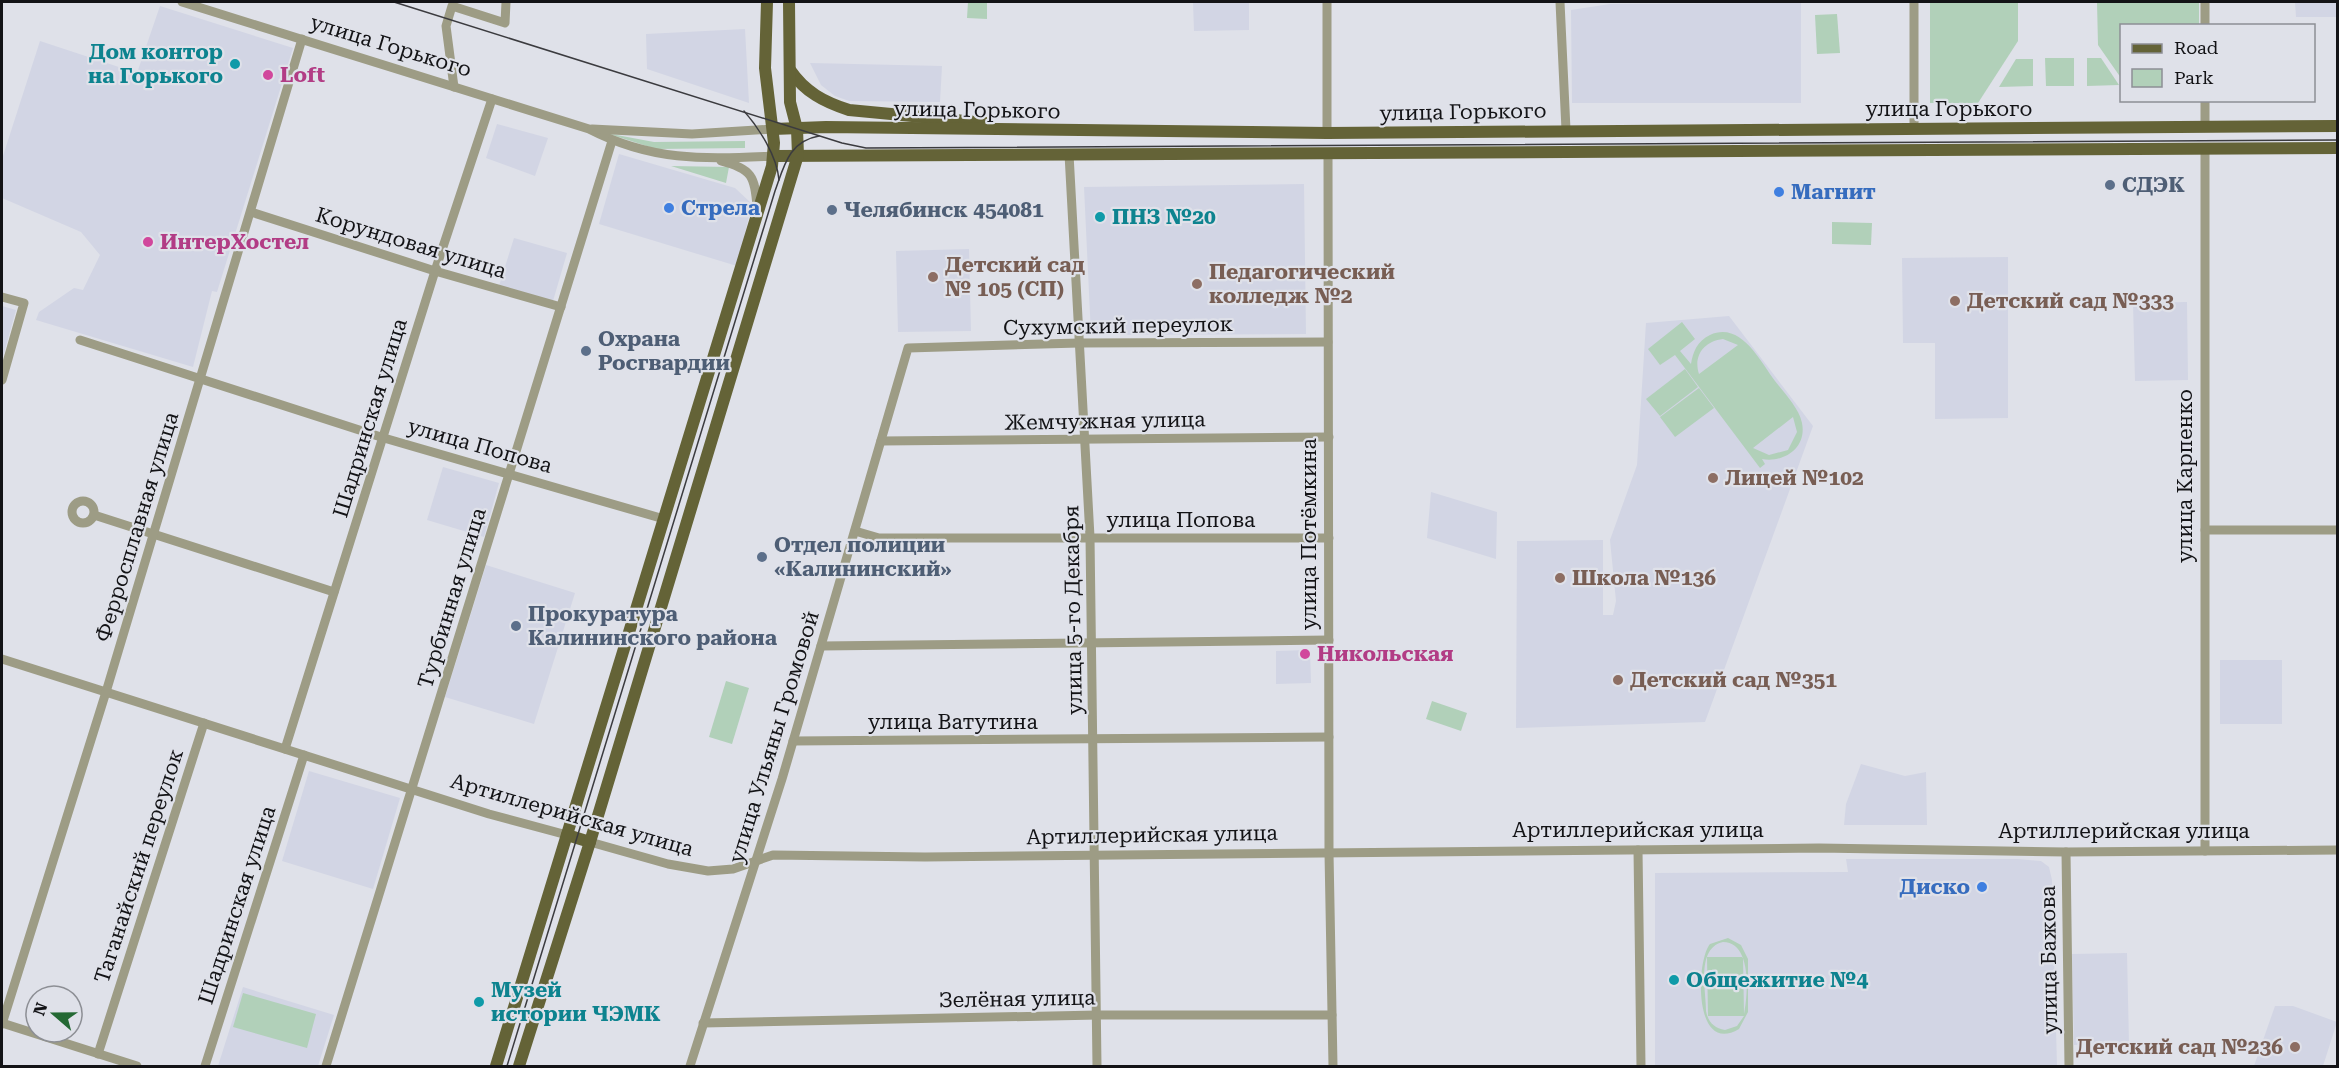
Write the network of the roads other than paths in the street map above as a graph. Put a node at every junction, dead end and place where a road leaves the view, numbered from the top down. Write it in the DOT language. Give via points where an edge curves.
graph roads {
  1 [pos="182,2"];
  2 [pos="506,2"];
  3 [pos="767,2"];
  4 [pos="789,2"];
  5 [pos="1327,2"];
  6 [pos="1560,2"];
  7 [pos="1914,2"];
  8 [pos="2205,2"];
  9 [pos="2205,24"];
  10 [pos="302,39"];
  11 [pos="789,69"];
  12 [pos="454,87"];
  13 [pos="492,99"];
  14 [pos="2205,102"];
  15 [pos="2337,126"];
  16 [pos="2205,127"];
  17 [pos="589,129"];
  18 [pos="772,129"];
  19 [pos="797,129"];
  20 [pos="1914,129"];
  21 [pos="1010,130"];
  22 [pos="1566,130"];
  23 [pos="1157,132"];
  24 [pos="1327,133"];
  25 [pos="612,141"];
  26 [pos="2205,148"];
  27 [pos="2337,148"];
  28 [pos="1914,150"];
  29 [pos="1069,154"];
  30 [pos="1156,154"];
  31 [pos="1328,154"];
  32 [pos="798,155"];
  33 [pos="774,156"];
  34 [pos="710,158"];
  35 [pos="251,212"];
  36 [pos="757,215"];
  37 [pos="435,271"];
  38 [pos="2,297"];
  39 [pos="561,307"];
  40 [pos="80,340"];
  41 [pos="1328,342"];
  42 [pos="1079,343"];
  43 [pos="908,348"];
  44 [pos="201,377"];
  45 [pos="2,380"];
  46 [pos="1329,437"];
  47 [pos="384,438"];
  48 [pos="1086,438"];
  49 [pos="881,441"];
  50 [pos="510,473"];
  51 [pos="94,515"];
  52 [pos="664,519"];
  53 [pos="2205,530"];
  54 [pos="2337,530"];
  55 [pos="855,531"];
  56 [pos="154,532"];
  57 [pos="1090,537"];
  58 [pos="1329,538"];
  59 [pos="334,592"];
  60 [pos="1329,640"];
  61 [pos="1093,641"];
  62 [pos="821,646"];
  63 [pos="2,659"];
  64 [pos="106,692"];
  65 [pos="204,723"];
  66 [pos="1329,737"];
  67 [pos="1093,740"];
  68 [pos="793,741"];
  69 [pos="285,749"];
  70 [pos="304,755"];
  71 [pos="412,789"];
  72 [pos="567,835"];
  73 [pos="590,842"];
  74 [pos="1638,850"];
  75 [pos="2337,850"];
  76 [pos="2205,851"];
  77 [pos="2066,852"];
  78 [pos="1329,853"];
  79 [pos="1096,855"];
  80 [pos="754,863"];
  81 [pos="1098,1015"];
  82 [pos="1332,1015"];
  83 [pos="703,1023"];
  84 [pos="2,1024"];
  85 [pos="98,1054"];
  86 [pos="137,1066"];
  87 [pos="205,1066"];
  88 [pos="326,1066"];
  89 [pos="496,1066"];
  90 [pos="519,1066"];
  91 [pos="690,1066"];
  92 [pos="1097,1066"];
  93 [pos="1333,1066"];
  94 [pos="1641,1066"];
  95 [pos="2069,1066"];
  1 -- 10 [label="street, улица Горького"];
  2 -- 12 [label="street" via="505,23 452,6 446,26"];
  3 -- 18 [label="main road" via="765,68"];
  4 -- 11 [label="main road"];
  5 -- 24 [label="street, улица Потёмкина"];
  6 -- 22 [label="street"];
  7 -- 20 [label="street"];
  8 -- 9 [label="street"];
  10 -- 12 [label="street, улица Горького"];
  10 -- 35 [label="street, Ферросплавная улица"];
  11 -- 19 [label="main road" via="790,102"];
  11 -- 21 [label="main road" via="810,93 849,110 982,122"];
  12 -- 13 [label="street, улица Горького"];
  13 -- 17 [label="street, улица Горького"];
  13 -- 37 [label="street, Шадринская улица"];
  14 -- 16 [label="street, улица Карпенко"];
  15 -- 16 [label="main road, улица Горького"];
  16 -- 20 [label="main road, улица Горького"];
  16 -- 26 [label="main road, улица Карпенко"];
  17 -- 18 [label="street, улица Горького" via="692,134"];
  17 -- 25 [label="street, улица Горького"];
  18 -- 19 [label="main road, улица Горького"];
  18 -- 33 [label="main road"];
  19 -- 21 [label="main road, улица Горького" via="826,126"];
  19 -- 32 [label="main road"];
  20 -- 22 [label="main road, улица Горького"];
  20 -- 28 [label="main road"];
  21 -- 23 [label="main road, улица Горького"];
  22 -- 24 [label="main road, улица Горького"];
  23 -- 24 [label="main road, улица Горького"];
  23 -- 30 [label="main road"];
  24 -- 31 [label="main road, улица Потёмкина"];
  25 -- 34 [label="street, улица Горького" via="659,155"];
  25 -- 39 [label="street, Турбинная улица"];
  26 -- 27 [label="main road, улица Горького"];
  26 -- 28 [label="main road, улица Горького"];
  26 -- 53 [label="street, улица Карпенко"];
  28 -- 31 [label="main road, улица Горького"];
  29 -- 30 [label="main road, улица Горького"];
  29 -- 32 [label="main road, улица Горького"];
  29 -- 42 [label="street, улица 5-го Декабря"];
  30 -- 31 [label="main road, улица Горького"];
  31 -- 41 [label="street, улица Потёмкина"];
  32 -- 33 [label="main road, улица Горького"];
  32 -- 73 [label="main road"];
  33 -- 34 [label="street, улица Горького"];
  33 -- 36 [label="main road"];
  34 -- 36 [label="street, улица Горького" via="739,165 751,174 756,186"];
  35 -- 37 [label="street, Корундовая улица"];
  35 -- 44 [label="street, Ферросплавная улица"];
  36 -- 52 [label="main road"];
  37 -- 39 [label="street, Корундовая улица"];
  37 -- 47 [label="street, Шадринская улица"];
  38 -- 45 [label="street" via="24,303"];
  39 -- 50 [label="street, Турбинная улица"];
  40 -- 44 [label="street, улица Попова"];
  41 -- 42 [label="street, Сухумский переулок"];
  41 -- 46 [label="street, улица Потёмкина"];
  42 -- 43 [label="street, Сухумский переулок"];
  42 -- 48 [label="street, улица 5-го Декабря"];
  43 -- 49 [label="street, улица Ульяны Громовой"];
  44 -- 47 [label="street, улица Попова"];
  44 -- 56 [label="street, Ферросплавная улица"];
  46 -- 48 [label="street, Жемчужная улица"];
  46 -- 58 [label="street, улица Потёмкина"];
  47 -- 50 [label="street, улица Попова"];
  47 -- 59 [label="street, Шадринская улица"];
  48 -- 49 [label="street, Жемчужная улица"];
  48 -- 57 [label="street, улица 5-го Декабря"];
  49 -- 55 [label="street, улица Ульяны Громовой"];
  50 -- 52 [label="street, улица Попова"];
  50 -- 71 [label="street, Турбинная улица"];
  51 -- 56 [label="street"];
  52 -- 72 [label="main road"];
  53 -- 54 [label="street"];
  53 -- 76 [label="street, улица Карпенко"];
  55 -- 57 [label="street, улица Попова" via="879,538"];
  55 -- 62 [label="street, улица Ульяны Громовой"];
  56 -- 59 [label="street"];
  56 -- 64 [label="street, Ферросплавная улица"];
  57 -- 58 [label="street, улица Попова"];
  57 -- 61 [label="street, улица 5-го Декабря"];
  58 -- 60 [label="street, улица Потёмкина"];
  59 -- 69 [label="street, Шадринская улица"];
  60 -- 61 [label="street"];
  60 -- 66 [label="street, улица Потёмкина"];
  61 -- 62 [label="street"];
  61 -- 67 [label="street, улица 5-го Декабря"];
  62 -- 68 [label="street, улица Ульяны Громовой"];
  63 -- 64 [label="street, Артиллерийская улица"];
  64 -- 65 [label="street, Артиллерийская улица"];
  64 -- 84 [label="street, Ферросплавная улица"];
  65 -- 69 [label="street, Артиллерийская улица"];
  65 -- 85 [label="street, Таганайский переулок"];
  66 -- 67 [label="street, улица Ватутина"];
  66 -- 78 [label="street, улица Потёмкина"];
  67 -- 68 [label="street, улица Ватутина"];
  67 -- 79 [label="street, улица 5-го Декабря"];
  68 -- 80 [label="street, улица Ульяны Громовой"];
  69 -- 70 [label="street, Артиллерийская улица"];
  70 -- 71 [label="street, Артиллерийская улица"];
  70 -- 87 [label="street, Шадринская улица"];
  71 -- 72 [label="street, Артиллерийская улица"];
  71 -- 88 [label="street, Турбинная улица"];
  72 -- 73 [label="main road, Артиллерийская улица"];
  72 -- 89 [label="main road"];
  73 -- 80 [label="street, Артиллерийская улица" via="694,870 733,869"];
  73 -- 90 [label="main road"];
  74 -- 77 [label="street, Артиллерийская улица"];
  74 -- 78 [label="street, Артиллерийская улица"];
  74 -- 94 [label="street"];
  75 -- 76 [label="street, Артиллерийская улица"];
  76 -- 77 [label="street, Артиллерийская улица"];
  77 -- 95 [label="street, улица Бажова"];
  78 -- 79 [label="street, Артиллерийская улица"];
  78 -- 82 [label="street, улица Потёмкина"];
  79 -- 80 [label="street, Артиллерийская улица" via="772,855"];
  79 -- 81 [label="street, улица 5-го Декабря"];
  80 -- 83 [label="street, улица Ульяны Громовой"];
  81 -- 82 [label="street, Зелёная улица"];
  81 -- 83 [label="street, Зелёная улица"];
  81 -- 92 [label="street, улица 5-го Декабря"];
  82 -- 93 [label="street, улица Потёмкина"];
  83 -- 91 [label="street, улица Ульяны Громовой"];
  84 -- 85 [label="street"];
  85 -- 86 [label="street"];
}
